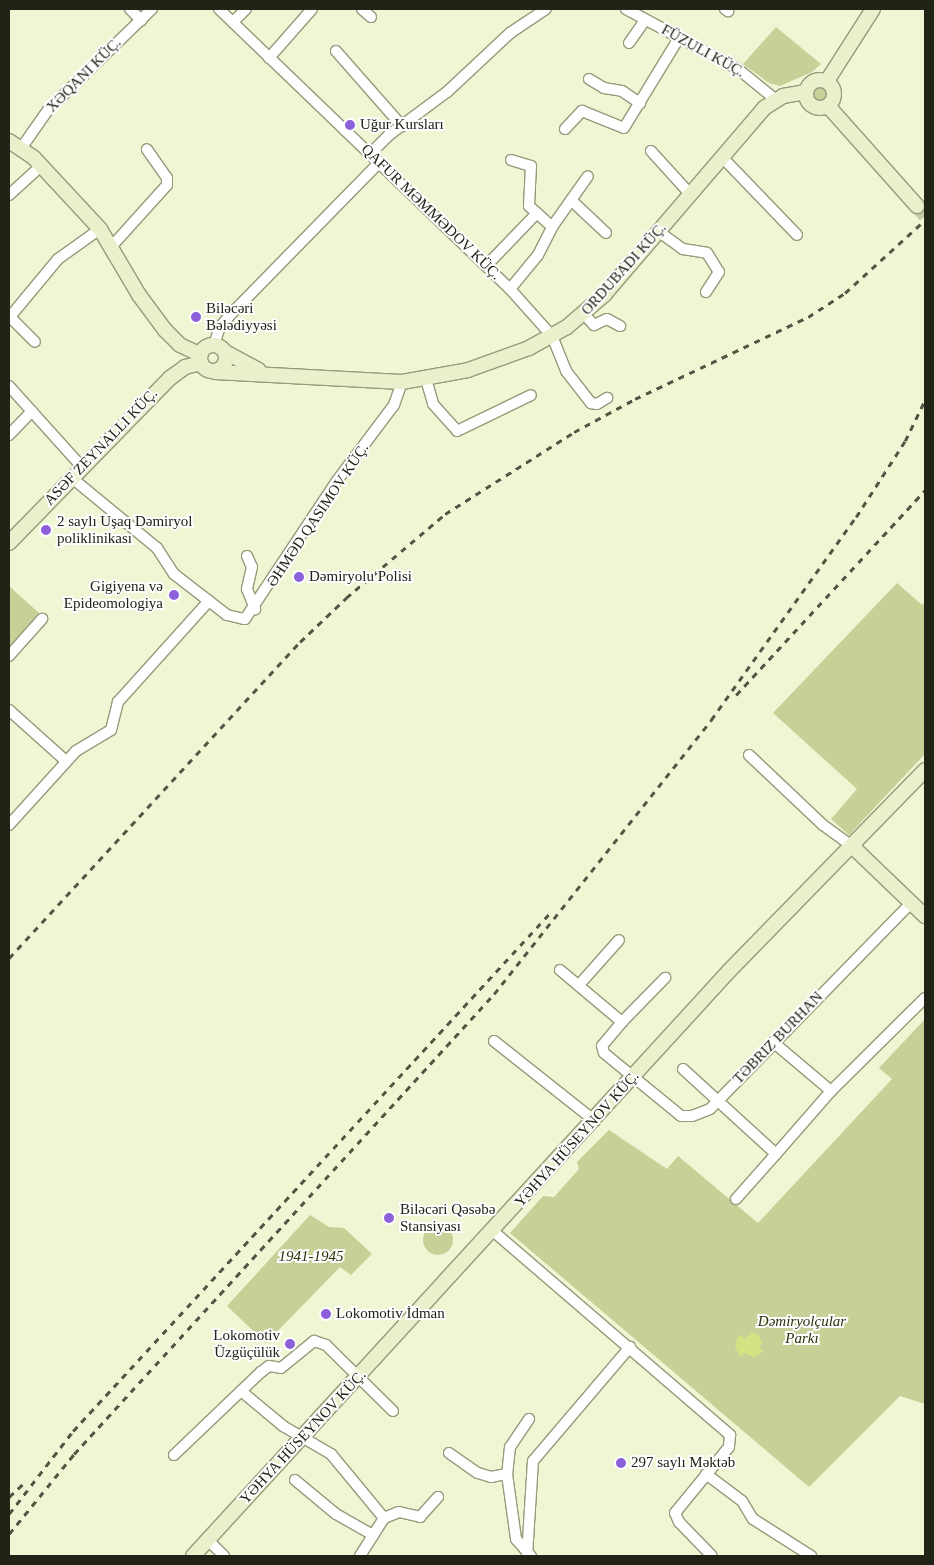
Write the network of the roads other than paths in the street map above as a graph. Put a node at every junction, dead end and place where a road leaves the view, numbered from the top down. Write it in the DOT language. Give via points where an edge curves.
graph roads {
  1 [pos="130,9"];
  2 [pos="152,9"];
  3 [pos="219,9"];
  4 [pos="246,9"];
  5 [pos="312,9"];
  6 [pos="362,9"];
  7 [pos="546,9"];
  8 [pos="626,9"];
  9 [pos="873,9"];
  10 [pos="370,17"];
  11 [pos="141,20"];
  12 [pos="645,20"];
  13 [pos="233,22"];
  14 [pos="679,38"];
  15 [pos="629,43"];
  16 [pos="336,51"];
  17 [pos="269,58"];
  18 [pos="589,79"];
  19 [pos="827,81"];
  20 [pos="806,92"];
  21 [pos="776,100"];
  22 [pos="640,104"];
  23 [pos="828,106"];
  24 [pos="402,126"];
  25 [pos="565,129"];
  26 [pos="9,141"];
  27 [pos="22,147"];
  28 [pos="147,149"];
  29 [pos="651,151"];
  30 [pos="370,154"];
  31 [pos="722,156"];
  32 [pos="511,160"];
  33 [pos="380,162"];
  34 [pos="42,165"];
  35 [pos="588,176"];
  36 [pos="690,194"];
  37 [pos="9,195"];
  38 [pos="571,200"];
  39 [pos="917,206"];
  40 [pos="537,213"];
  41 [pos="552,226"];
  42 [pos="100,229"];
  43 [pos="658,231"];
  44 [pos="606,233"];
  45 [pos="797,235"];
  46 [pos="112,246"];
  47 [pos="487,265"];
  48 [pos="510,289"];
  49 [pos="706,292"];
  50 [pos="584,314"];
  51 [pos="9,317"];
  52 [pos="620,326"];
  53 [pos="552,336"];
  54 [pos="35,342"];
  55 [pos="220,348"];
  56 [pos="201,359"];
  57 [pos="215,372"];
  58 [pos="269,374"];
  59 [pos="426,380"];
  60 [pos="402,382"];
  61 [pos="9,386"];
  62 [pos="531,395"];
  63 [pos="607,398"];
  64 [pos="32,411"];
  65 [pos="9,435"];
  66 [pos="82,467"];
  67 [pos="72,478"];
  68 [pos="9,543"];
  69 [pos="248,556"];
  70 [pos="209,601"];
  71 [pos="255,610"];
  72 [pos="42,619"];
  73 [pos="9,656"];
  74 [pos="9,710"];
  75 [pos="749,755"];
  76 [pos="66,761"];
  77 [pos="925,770"];
  78 [pos="9,824"];
  79 [pos="853,848"];
  80 [pos="911,902"];
  81 [pos="925,916"];
  82 [pos="619,940"];
  83 [pos="560,970"];
  84 [pos="665,978"];
  85 [pos="579,985"];
  86 [pos="925,998"];
  87 [pos="622,1022"];
  88 [pos="494,1041"];
  89 [pos="773,1042"];
  90 [pos="683,1069"];
  91 [pos="632,1079"];
  92 [pos="831,1091"];
  93 [pos="718,1101"];
  94 [pos="595,1121"];
  95 [pos="776,1154"];
  96 [pos="736,1199"];
  97 [pos="493,1231"];
  98 [pos="630,1347"];
  99 [pos="360,1376"];
  100 [pos="241,1391"];
  101 [pos="393,1411"];
  102 [pos="529,1419"];
  103 [pos="303,1438"];
  104 [pos="449,1453"];
  105 [pos="174,1455"];
  106 [pos="507,1474"];
  107 [pos="706,1474"];
  108 [pos="295,1480"];
  109 [pos="438,1498"];
  110 [pos="384,1518"];
  111 [pos="373,1536"];
  112 [pos="208,1540"];
  113 [pos="529,1555"];
  114 [pos="193,1556"];
  115 [pos="224,1556"];
  116 [pos="360,1556"];
  117 [pos="712,1556"];
  118 [pos="811,1556"];
  1 -- 11 [label="street"];
  2 -- 11 [label="street, XƏQANI KÜÇ."];
  3 -- 13 [label="street, QAFUR MƏMMƏDOV KÜÇ."];
  4 -- 13 [label="street"];
  5 -- 17 [label="street"];
  6 -- 10 [label="street"];
  7 -- 24 [label="street" via="510,33 447,92"];
  8 -- 12 [label="street, FÜZULI KÜÇ."];
  9 -- 19 [label="main road"];
  11 -- 27 [label="street, XƏQANI KÜÇ." via="48,110"];
  12 -- 14 [label="street, FÜZULI KÜÇ."];
  12 -- 15 [label="street"];
  13 -- 17 [label="street, QAFUR MƏMMƏDOV KÜÇ."];
  14 -- 21 [label="street, FÜZULI KÜÇ." via="738,69"];
  14 -- 22 [label="street"];
  16 -- 24 [label="street"];
  17 -- 30 [label="street, QAFUR MƏMMƏDOV KÜÇ."];
  18 -- 22 [label="street" via="604,88 622,91"];
  19 -- 20 [label="main road" via="814,81"];
  19 -- 23 [label="main road" via="835,93"];
  20 -- 21 [label="main road" via="795,92"];
  20 -- 23 [label="main road" via="813,106"];
  21 -- 31 [label="main road, ORDUBADI KÜÇ." via="754,118"];
  22 -- 25 [label="street" via="624,128 582,112"];
  23 -- 39 [label="main road"];
  24 -- 30 [label="street"];
  26 -- 27 [label="main road"];
  27 -- 34 [label="main road"];
  28 -- 46 [label="street" via="167,178 168,185"];
  29 -- 36 [label="street"];
  30 -- 33 [label="street, QAFUR MƏMMƏDOV KÜÇ."];
  31 -- 36 [label="main road, ORDUBADI KÜÇ."];
  31 -- 45 [label="street"];
  32 -- 40 [label="street" via="531,166 527,201"];
  33 -- 47 [label="street, QAFUR MƏMMƏDOV KÜÇ."];
  33 -- 55 [label="street" via="231,314 220,327"];
  34 -- 37 [label="street"];
  34 -- 42 [label="main road"];
  35 -- 38 [label="street"];
  36 -- 43 [label="main road, ORDUBADI KÜÇ."];
  38 -- 41 [label="street"];
  38 -- 44 [label="street"];
  40 -- 41 [label="street"];
  40 -- 47 [label="street"];
  41 -- 48 [label="street" via="538,255"];
  42 -- 46 [label="main road"];
  42 -- 51 [label="street" via="58,259"];
  43 -- 49 [label="street" via="683,249 707,253 719,272"];
  43 -- 50 [label="main road, ORDUBADI KÜÇ." via="615,283"];
  46 -- 56 [label="main road" via="157,321 180,345"];
  47 -- 48 [label="street, QAFUR MƏMMƏDOV KÜÇ."];
  48 -- 53 [label="street, QAFUR MƏMMƏDOV KÜÇ."];
  50 -- 52 [label="street" via="594,325 607,319"];
  50 -- 53 [label="main road, ORDUBADI KÜÇ."];
  51 -- 54 [label="street"];
  53 -- 59 [label="main road, ORDUBADI KÜÇ." via="488,364"];
  53 -- 63 [label="street, QAFUR MƏMMƏDOV KÜÇ." via="566,371 591,403 598,404"];
  55 -- 56 [label="main road" via="207,347"];
  55 -- 57 [label="main road" via="225,364"];
  55 -- 58 [label="main road"];
  56 -- 57 [label="main road" via="206,370"];
  56 -- 66 [label="main road" via="170,378"];
  57 -- 58 [label="main road, ORDUBADI KÜÇ."];
  58 -- 60 [label="main road, ORDUBADI KÜÇ."];
  59 -- 60 [label="main road, ORDUBADI KÜÇ."];
  59 -- 62 [label="street" via="433,404 450,427 458,431"];
  60 -- 71 [label="street" via="394,405 336,482"];
  61 -- 64 [label="street"];
  64 -- 65 [label="street"];
  64 -- 66 [label="street"];
  66 -- 67 [label="main road"];
  67 -- 68 [label="main road"];
  67 -- 70 [label="street" via="157,548 174,574"];
  69 -- 71 [label="street" via="252,567 247,589"];
  70 -- 71 [label="street" via="227,615 245,620"];
  70 -- 76 [label="street" via="118,702 110,730"];
  72 -- 73 [label="street"];
  74 -- 76 [label="street"];
  75 -- 79 [label="street" via="823,825"];
  76 -- 78 [label="street"];
  77 -- 79 [label="main road, YƏHYA HÜSEYNOV KÜÇ."];
  79 -- 80 [label="main road"];
  79 -- 91 [label="main road, YƏHYA HÜSEYNOV KÜÇ." via="729,971"];
  80 -- 81 [label="main road"];
  80 -- 89 [label="street, TƏBRIZ BURHAN"];
  82 -- 85 [label="street"];
  83 -- 85 [label="street"];
  84 -- 87 [label="street"];
  85 -- 87 [label="street"];
  86 -- 92 [label="street"];
  87 -- 91 [label="street, TƏBRIZ BURHAN" via="602,1050"];
  88 -- 94 [label="street"];
  89 -- 92 [label="street"];
  89 -- 93 [label="street, TƏBRIZ BURHAN"];
  90 -- 93 [label="street"];
  91 -- 93 [label="street, TƏBRIZ BURHAN" via="681,1116 703,1114"];
  91 -- 94 [label="main road, YƏHYA HÜSEYNOV KÜÇ."];
  92 -- 95 [label="street"];
  93 -- 95 [label="street"];
  94 -- 97 [label="main road, YƏHYA HÜSEYNOV KÜÇ."];
  95 -- 96 [label="street"];
  97 -- 98 [label="street"];
  97 -- 99 [label="main road, YƏHYA HÜSEYNOV KÜÇ."];
  98 -- 107 [label="street" via="730,1435 729,1447"];
  98 -- 113 [label="street" via="533,1461"];
  99 -- 100 [label="street" via="326,1345 314,1341 281,1368 269,1366"];
  99 -- 101 [label="street"];
  99 -- 103 [label="main road, YƏHYA HÜSEYNOV KÜÇ."];
  100 -- 103 [label="street" via="283,1426"];
  100 -- 105 [label="street"];
  102 -- 106 [label="street" via="510,1447"];
  103 -- 110 [label="street" via="331,1454"];
  103 -- 112 [label="main road, YƏHYA HÜSEYNOV KÜÇ."];
  104 -- 106 [label="street" via="478,1474 491,1477"];
  106 -- 113 [label="street" via="516,1539"];
  107 -- 117 [label="street" via="675,1513 679,1522"];
  107 -- 118 [label="street" via="742,1501 753,1519"];
  108 -- 111 [label="street" via="336,1514"];
  109 -- 110 [label="street" via="420,1517 399,1512"];
  110 -- 111 [label="street"];
  111 -- 116 [label="street"];
  112 -- 114 [label="main road, YƏHYA HÜSEYNOV KÜÇ."];
  112 -- 115 [label="street"];
}
